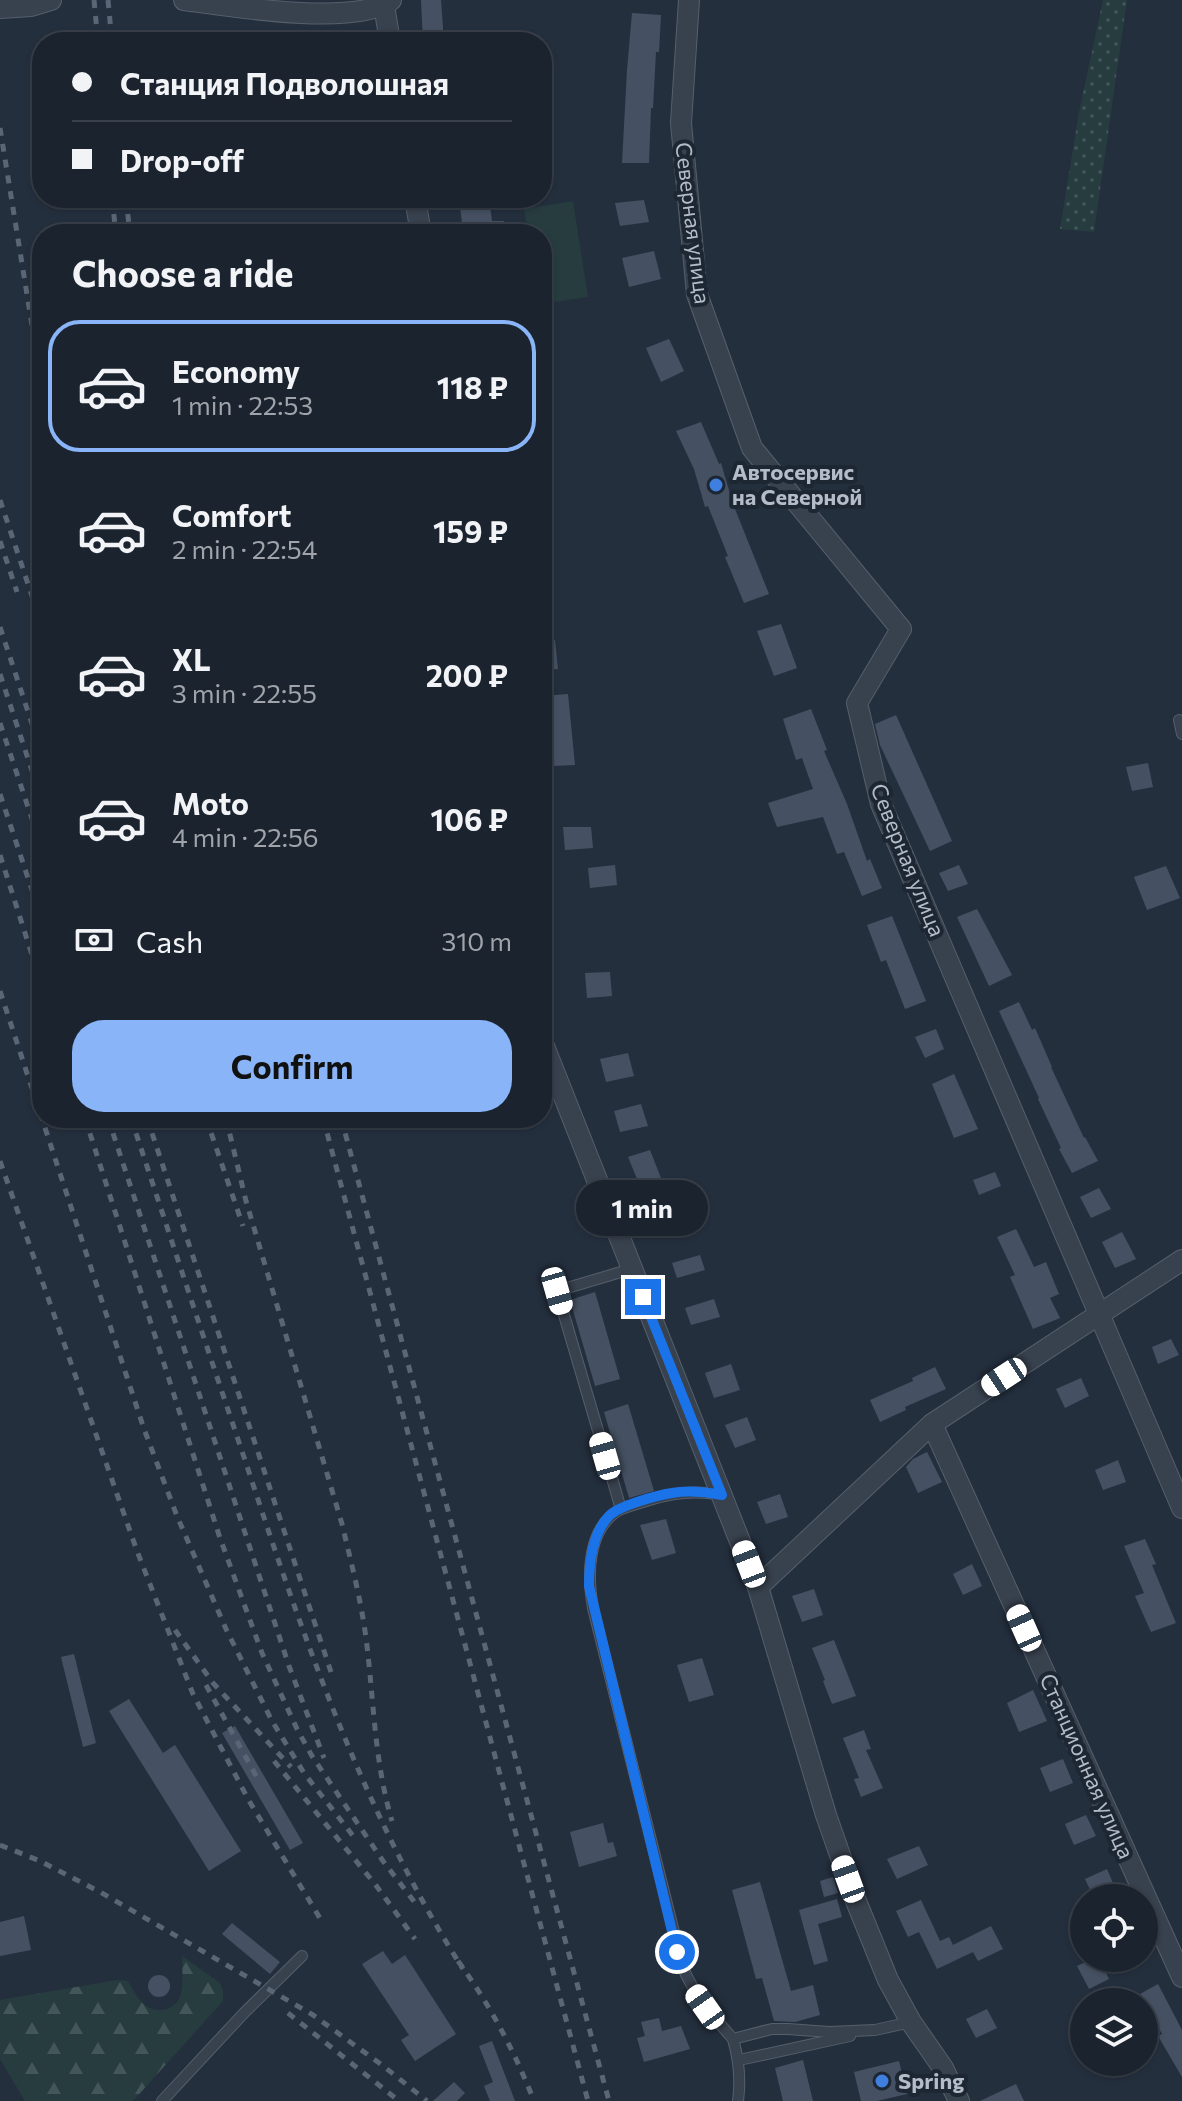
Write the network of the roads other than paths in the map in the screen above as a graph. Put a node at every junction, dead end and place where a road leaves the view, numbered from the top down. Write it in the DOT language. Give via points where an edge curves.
graph roads {
  1 [pos="51,0"];
  2 [pos="184,0"];
  3 [pos="689,0"];
  4 [pos="388,2"];
  5 [pos="0,8"];
  6 [pos="390,32"];
  7 [pos="1179,720"];
  8 [pos="1182,734"];
  9 [pos="552,1063"];
  10 [pos="1182,1260"];
  11 [pos="631,1269"];
  12 [pos="1101,1315"];
  13 [pos="932,1424"];
  14 [pos="722,1495"];
  15 [pos="1182,1508"];
  16 [pos="621,1509"];
  17 [pos="758,1587"];
  18 [pos="302,1956"];
  19 [pos="1182,1977"];
  20 [pos="911,2022"];
  21 [pos="875,2030"];
  22 [pos="733,2039"];
  23 [pos="739,2060"];
  24 [pos="162,2101"];
  25 [pos="738,2101"];
  26 [pos="959,2101"];
  1 -- 5 [label="street"];
  2 -- 4 [label="street" via="301,13 355,11"];
  3 -- 12 [label="street, Северная улица" via="681,123 697,294 752,448 901,629 857,703 881,804"];
  4 -- 6 [label="street"];
  7 -- 8 [label="lane"];
  9 -- 11 [label="street"];
  10 -- 12 [label="street"];
  11 -- 14 [label="street"];
  11 -- 16 [label="lane" via="557,1291"];
  12 -- 13 [label="street"];
  12 -- 15 [label="street, Северная улица"];
  13 -- 17 [label="street"];
  13 -- 19 [label="street, Станционная улица"];
  14 -- 16 [label="lane" via="672,1493"];
  14 -- 17 [label="street"];
  16 -- 22 [label="lane" via="603,1524 592,1553 593,1608 680,1960 695,1994"];
  17 -- 20 [label="street" via="840,1857 888,1980"];
  18 -- 24 [label="lane"];
  20 -- 21 [label="lane"];
  20 -- 26 [label="street"];
  21 -- 22 [label="lane" via="772,2029"];
  21 -- 23 [label="lane"];
  22 -- 23 [label="lane"];
  23 -- 25 [label="lane"];
}
